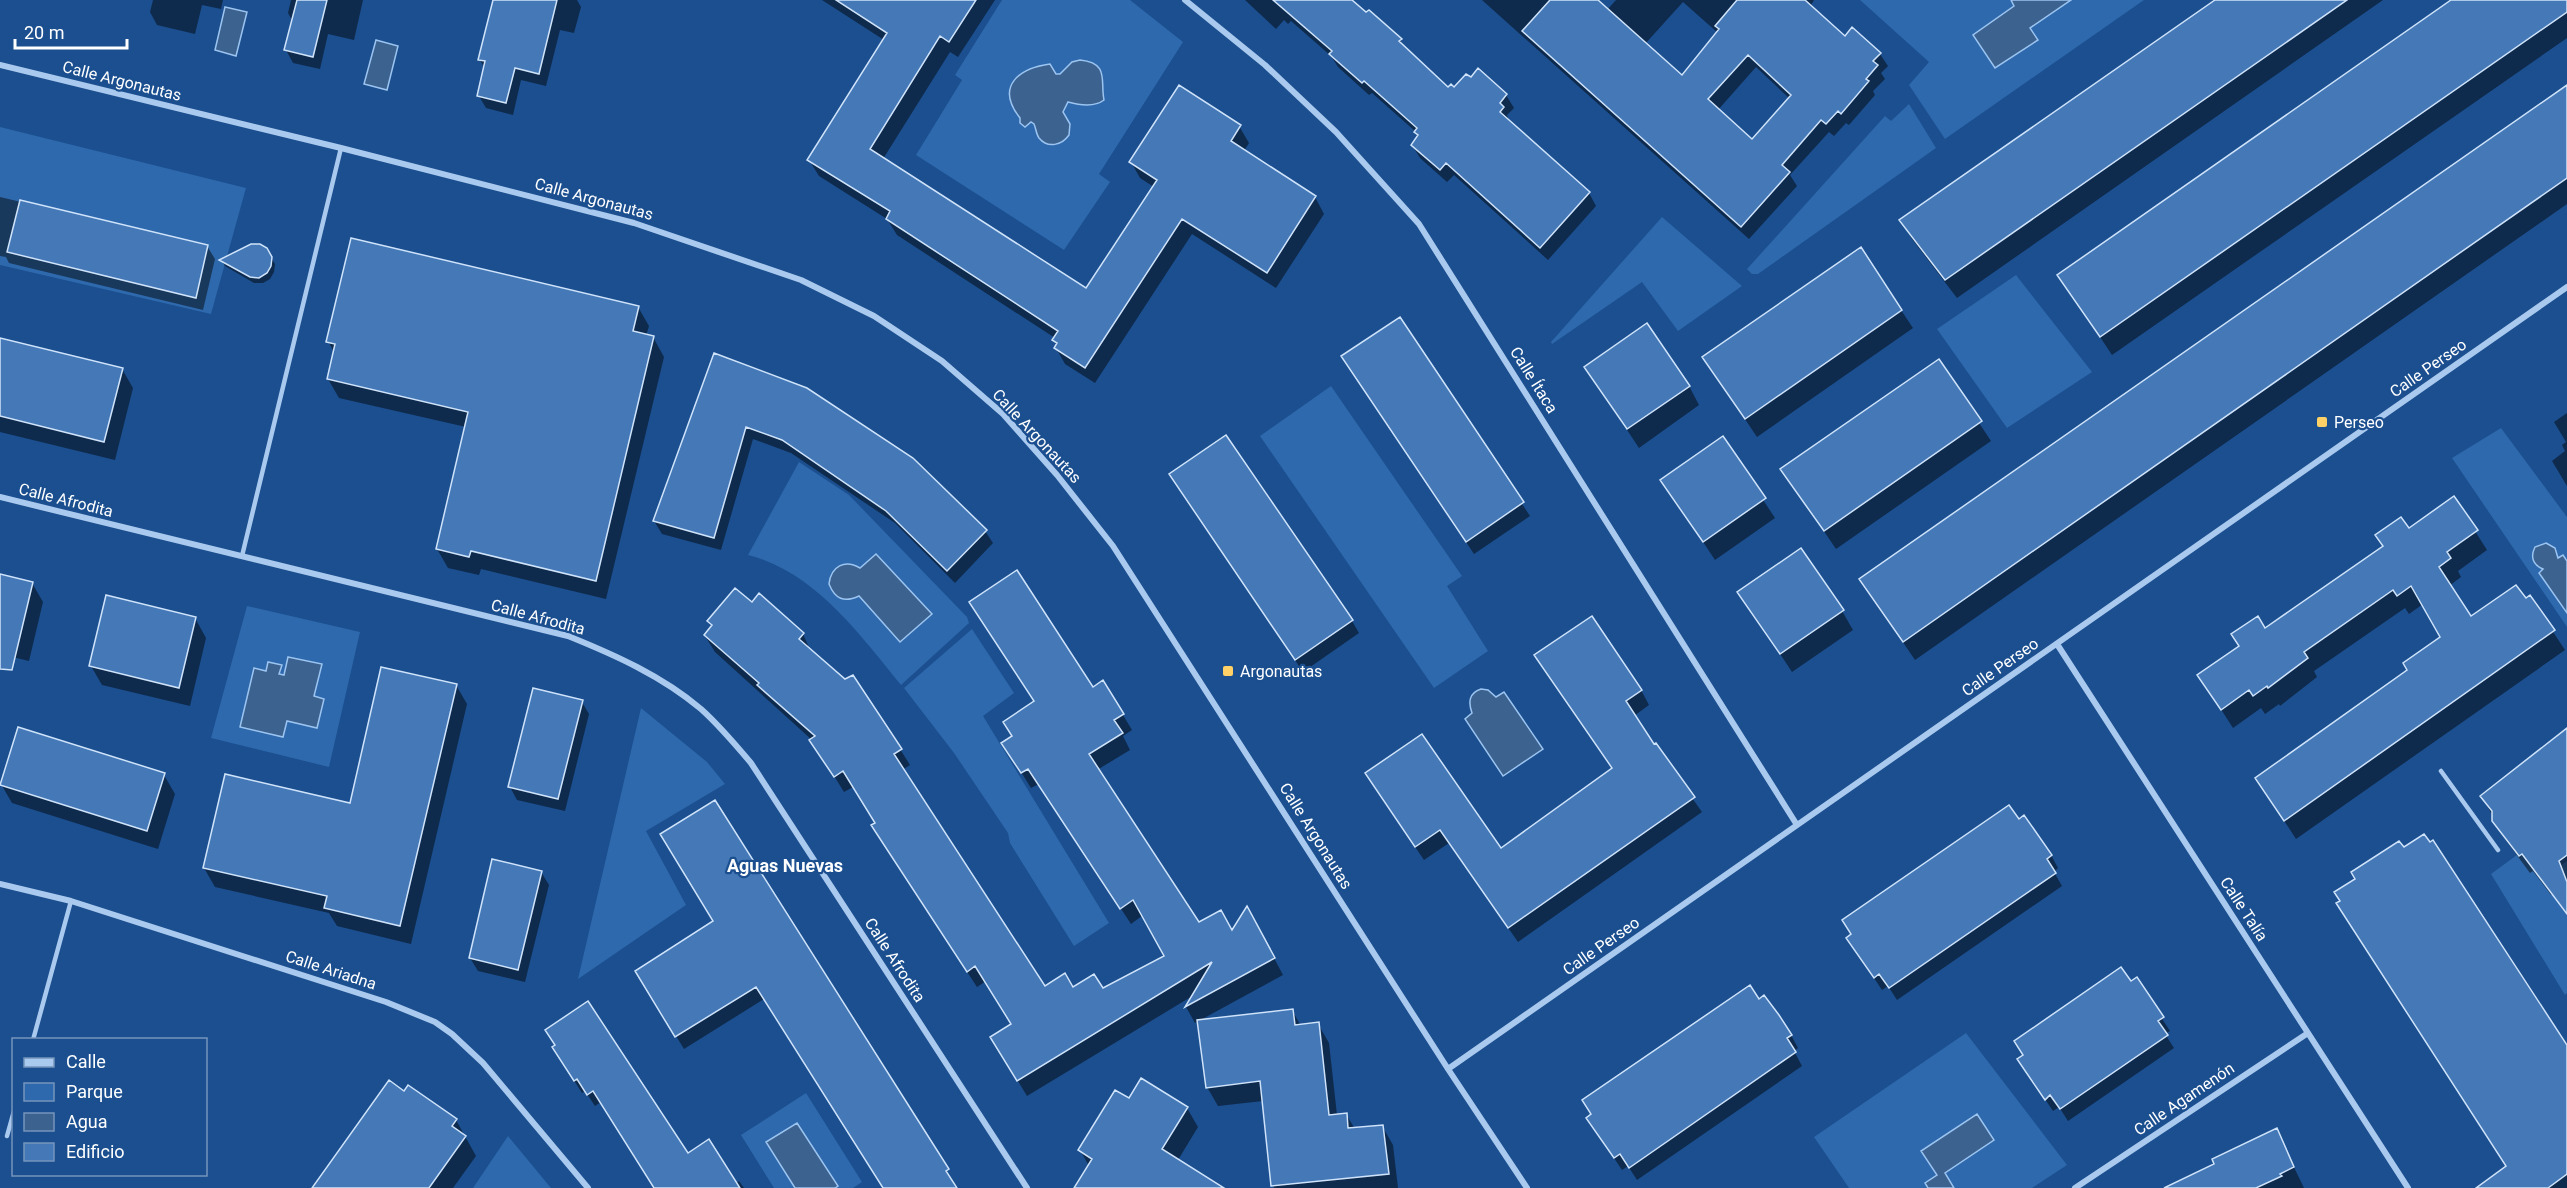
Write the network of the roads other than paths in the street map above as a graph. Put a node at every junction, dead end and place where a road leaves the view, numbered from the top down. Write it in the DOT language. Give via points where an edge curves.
graph roads {
  1 [pos="1185,0"];
  2 [pos="0,65"];
  3 [pos="341,148"];
  4 [pos="2567,288"];
  5 [pos="0,497"];
  6 [pos="242,556"];
  7 [pos="2057,644"];
  8 [pos="2441,771"];
  9 [pos="1797,825"];
  10 [pos="2498,850"];
  11 [pos="0,884"];
  12 [pos="71,901"];
  13 [pos="2308,1033"];
  14 [pos="34,1038"];
  15 [pos="1448,1069"];
  16 [pos="12,1118"];
  17 [pos="7,1136"];
  18 [pos="588,1188"];
  19 [pos="1027,1188"];
  20 [pos="1527,1188"];
  21 [pos="2075,1188"];
  22 [pos="2408,1188"];
  1 -- 9 [label="street, Calle Ítaca" via="1265,65 1336,132 1419,224"];
  2 -- 3 [label="street, Calle Argonautas"];
  3 -- 6 [label="lane"];
  3 -- 15 [label="street, Calle Argonautas" via="634,223 801,280 874,316 942,361 1003,414 1113,546"];
  4 -- 7 [label="street, Calle Perseo"];
  5 -- 6 [label="street, Calle Afrodita"];
  6 -- 19 [label="street, Calle Afrodita" via="568,636 636,665 700,708 751,763"];
  7 -- 9 [label="street, Calle Perseo"];
  7 -- 13 [label="street, Calle Talía"];
  8 -- 10 [label="lane"];
  9 -- 15 [label="street, Calle Perseo"];
  11 -- 12 [label="street, Calle Ariadna"];
  12 -- 14 [label="lane"];
  12 -- 18 [label="street, Calle Ariadna" via="386,1002 435,1022 483,1063"];
  13 -- 21 [label="street, Calle Agamenón"];
  13 -- 22 [label="street, Calle Talía"];
  15 -- 20 [label="street, Calle Argonautas"];
  16 -- 17 [label="lane"];
}
